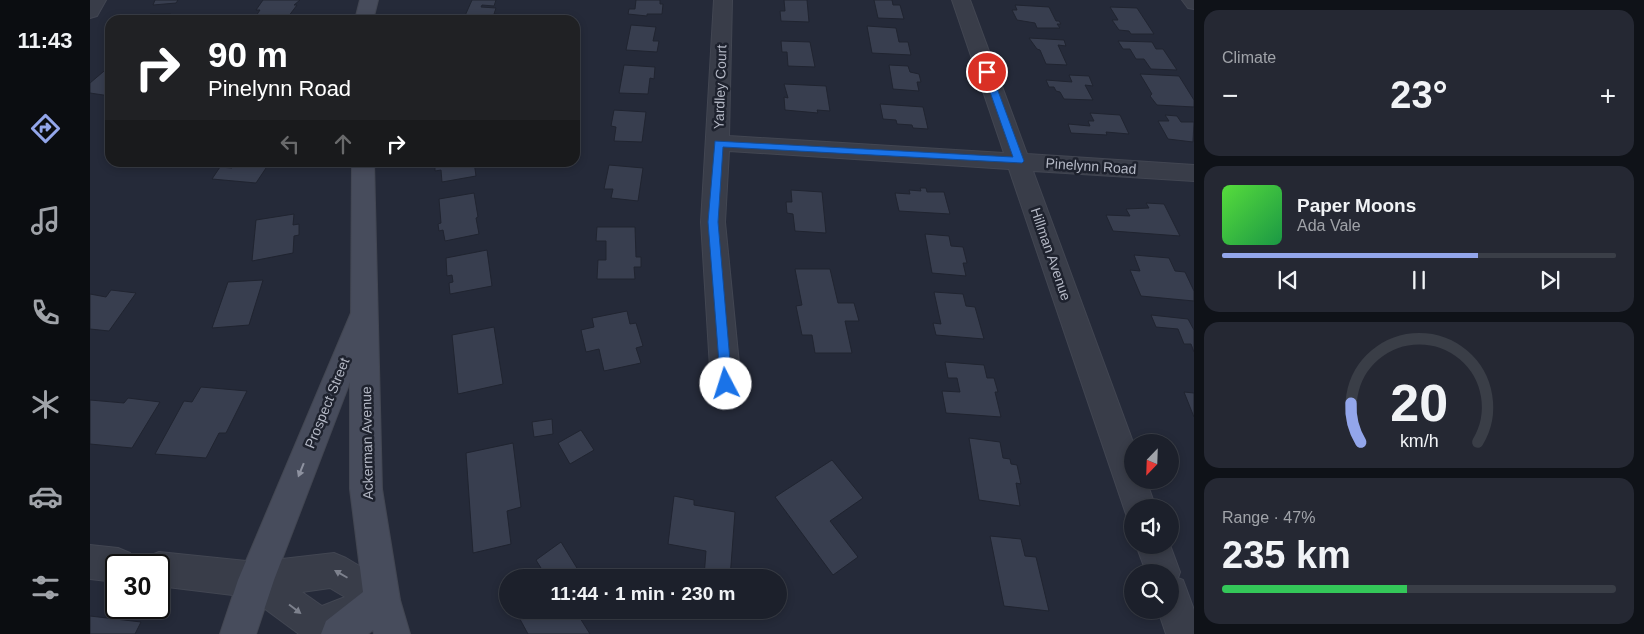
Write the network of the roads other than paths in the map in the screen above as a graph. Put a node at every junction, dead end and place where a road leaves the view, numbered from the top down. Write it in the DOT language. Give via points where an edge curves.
graph roads {
  1 [pos="97,0"];
  2 [pos="369,0"];
  3 [pos="723,0"];
  4 [pos="961,0"];
  5 [pos="1192,0"];
  6 [pos="1194,4"];
  7 [pos="90,12"];
  8 [pos="365,15"];
  9 [pos="718,143"];
  10 [pos="1019,161"];
  11 [pos="363,167"];
  12 [pos="1194,173"];
  13 [pos="364,311"];
  14 [pos="726,384"];
  15 [pos="1137,499"];
  16 [pos="90,562"];
  17 [pos="105,564"];
  18 [pos="170,570"];
  19 [pos="256,580"];
  20 [pos="382,600"];
  21 [pos="1179,619"];
  22 [pos="238,634"];
  23 [pos="339,634"];
  24 [pos="392,634"];
  25 [pos="1184,634"];
  1 -- 7 [label="street"];
  2 -- 8 [label="main road"];
  3 -- 9 [label="street, Yardley Court"];
  4 -- 10 [label="street, Hillman Avenue"];
  5 -- 6 [label="street"];
  9 -- 10 [label="street, Pinelynn Road"];
  9 -- 14 [label="street, Yardley Court" via="713,222"];
  10 -- 12 [label="street, Pinelynn Road"];
  10 -- 15 [label="street, Hillman Avenue"];
  11 -- 13 [label="main road, Prospect Street"];
  13 -- 19 [label="main road, Prospect Street, one-way"];
  13 -- 20 [label="main road, Ackerman Avenue" via="366,489"];
  16 -- 17 [label="street"];
  18 -- 19 [label="street"];
  20 -- 19 [label="street, one-way" via="334,570"];
  19 -- 20 [label="street, one-way" via="318,626"];
  19 -- 22 [label="main road, Prospect Street"];
  20 -- 23 [label="main road"];
  20 -- 24 [label="main road, Ackerman Avenue"];
  21 -- 25 [label="street"];
}
